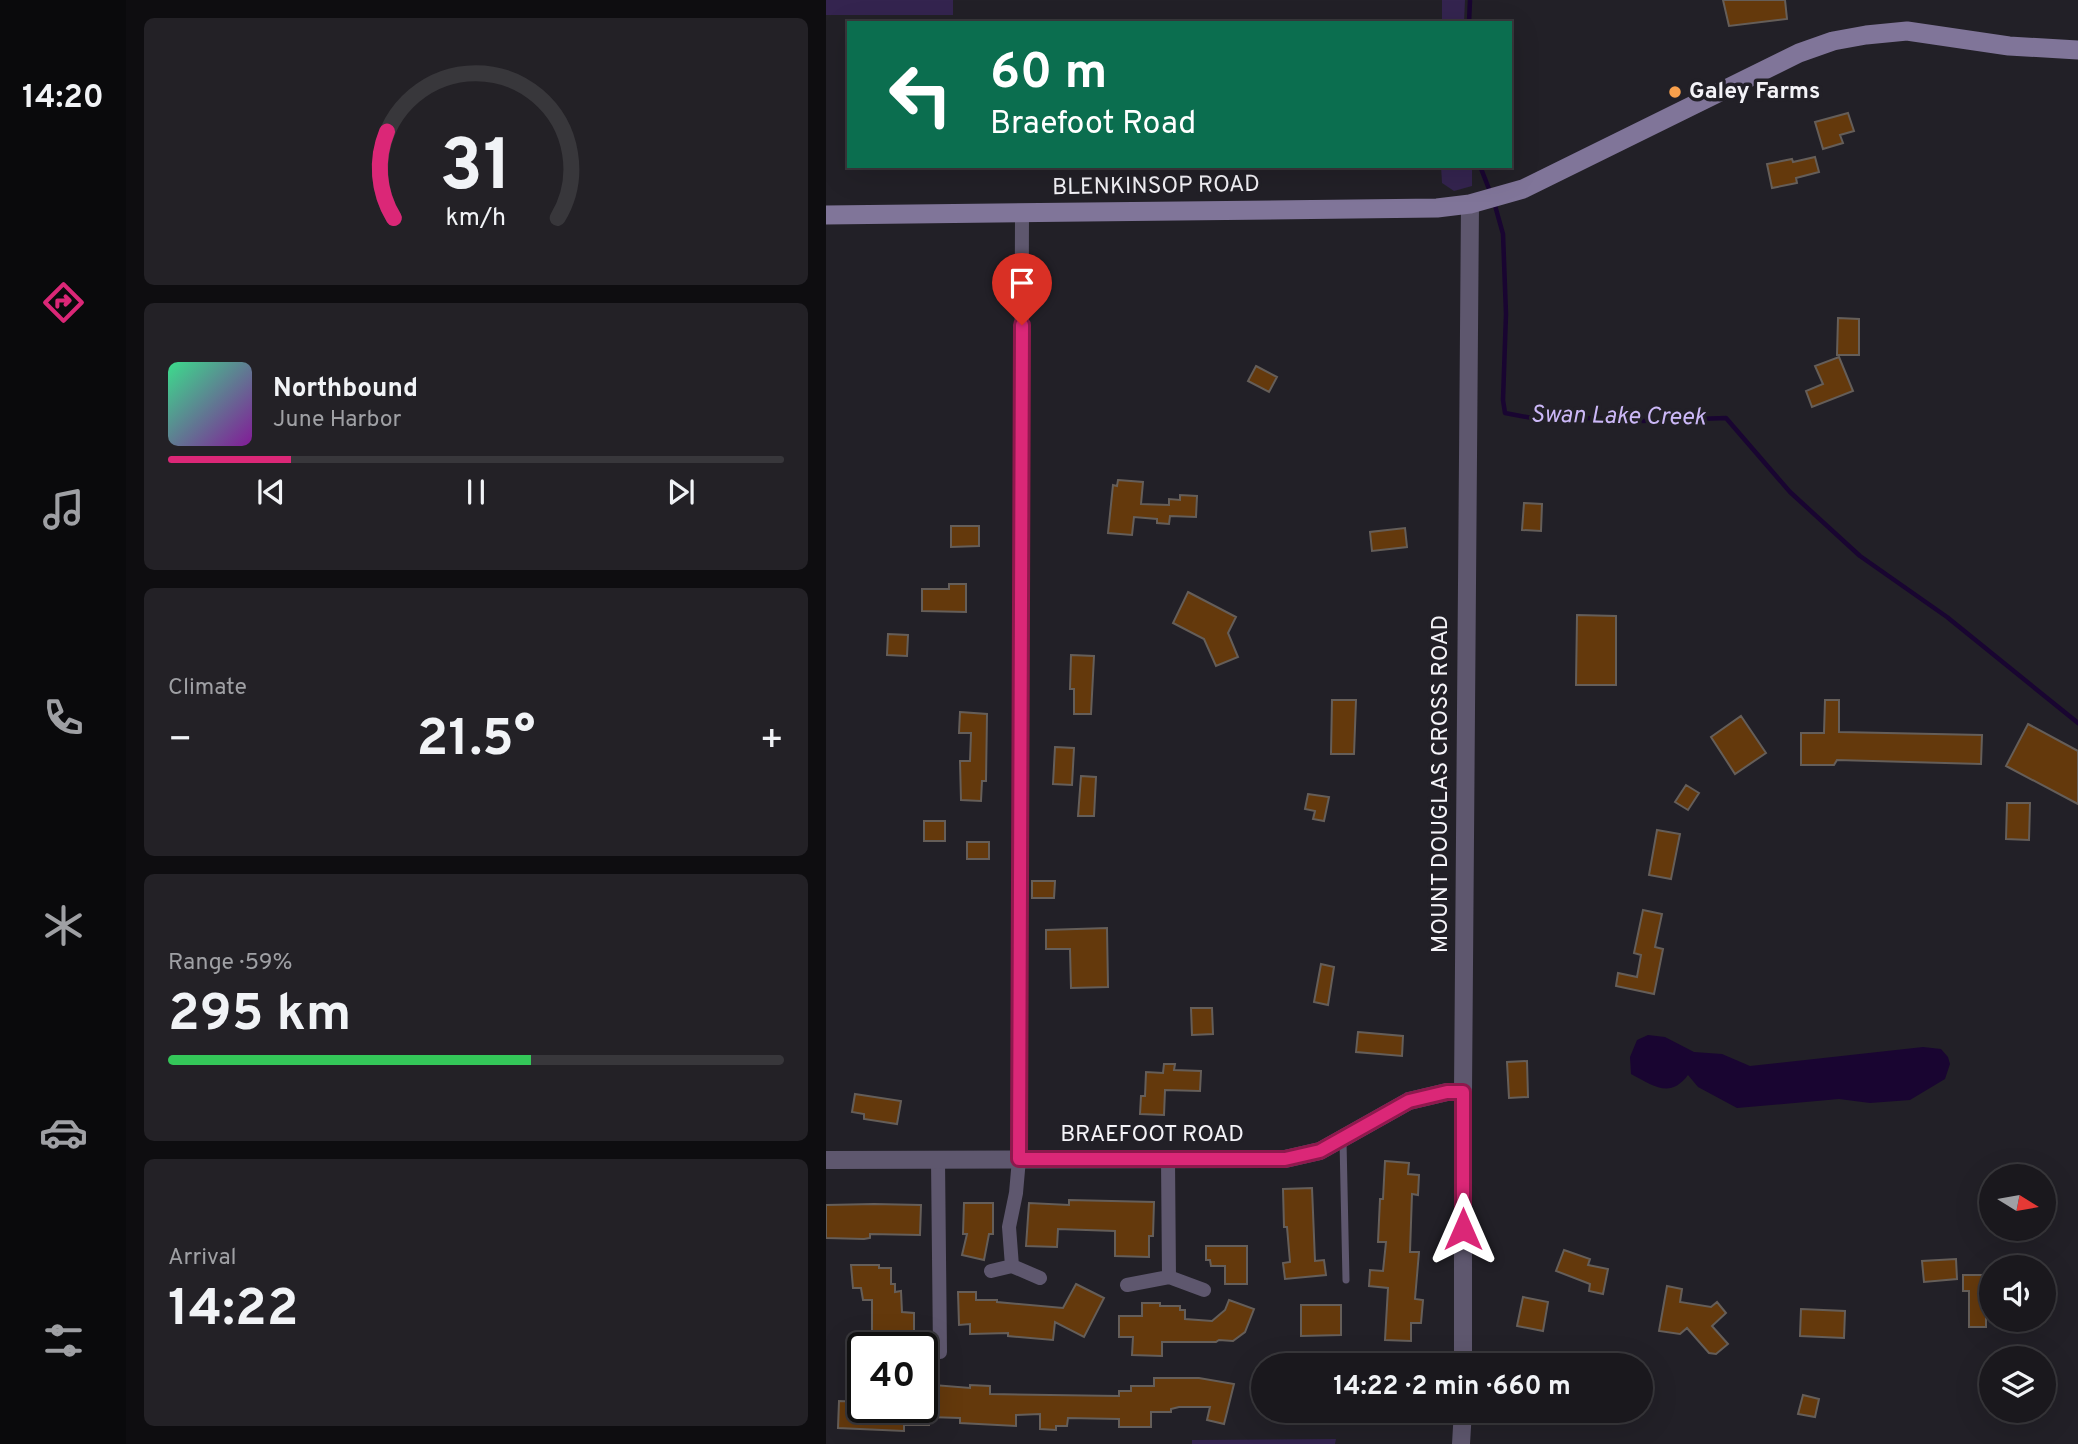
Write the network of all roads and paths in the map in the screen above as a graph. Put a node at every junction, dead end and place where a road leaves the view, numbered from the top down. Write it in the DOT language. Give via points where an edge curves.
graph roads {
  1 [pos="2078,50"];
  2 [pos="1470,204"];
  3 [pos="1022,214"];
  4 [pos="826,215"];
  5 [pos="1463,1092"];
  6 [pos="1343,1137"];
  7 [pos="1019,1159"];
  8 [pos="826,1160"];
  9 [pos="938,1160"];
  10 [pos="1168,1160"];
  11 [pos="1012,1266"];
  12 [pos="991,1271"];
  13 [pos="1169,1277"];
  14 [pos="1040,1278"];
  15 [pos="1346,1280"];
  16 [pos="1127,1285"];
  17 [pos="1204,1290"];
  18 [pos="940,1352"];
  19 [pos="1463,1353"];
  20 [pos="1462,1423"];
  21 [pos="1461,1444"];
  1 -- 2 [label="main road, BLENKINSOP ROAD" via="2009,46 1907,31 1833,41 1799,53 1523,189"];
  2 -- 3 [label="main road, BLENKINSOP ROAD"];
  2 -- 5 [label="street, MOUNT DOUGLAS CROSS ROAD"];
  3 -- 4 [label="main road, BLENKINSOP ROAD"];
  3 -- 7 [label="street"];
  5 -- 6 [label="street, BRAEFOOT ROAD" via="1409,1101"];
  5 -- 19 [label="street, MOUNT DOUGLAS CROSS ROAD"];
  6 -- 10 [label="street, BRAEFOOT ROAD" via="1320,1151 1285,1159"];
  6 -- 15 [label="lane"];
  7 -- 9 [label="street, BRAEFOOT ROAD"];
  7 -- 10 [label="street, BRAEFOOT ROAD"];
  7 -- 11 [label="street" via="1009,1227"];
  8 -- 9 [label="street, BRAEFOOT ROAD"];
  9 -- 18 [label="street"];
  10 -- 13 [label="street"];
  11 -- 12 [label="street"];
  11 -- 14 [label="street"];
  13 -- 16 [label="street"];
  13 -- 17 [label="street"];
  20 -- 21 [label="street"];
}
